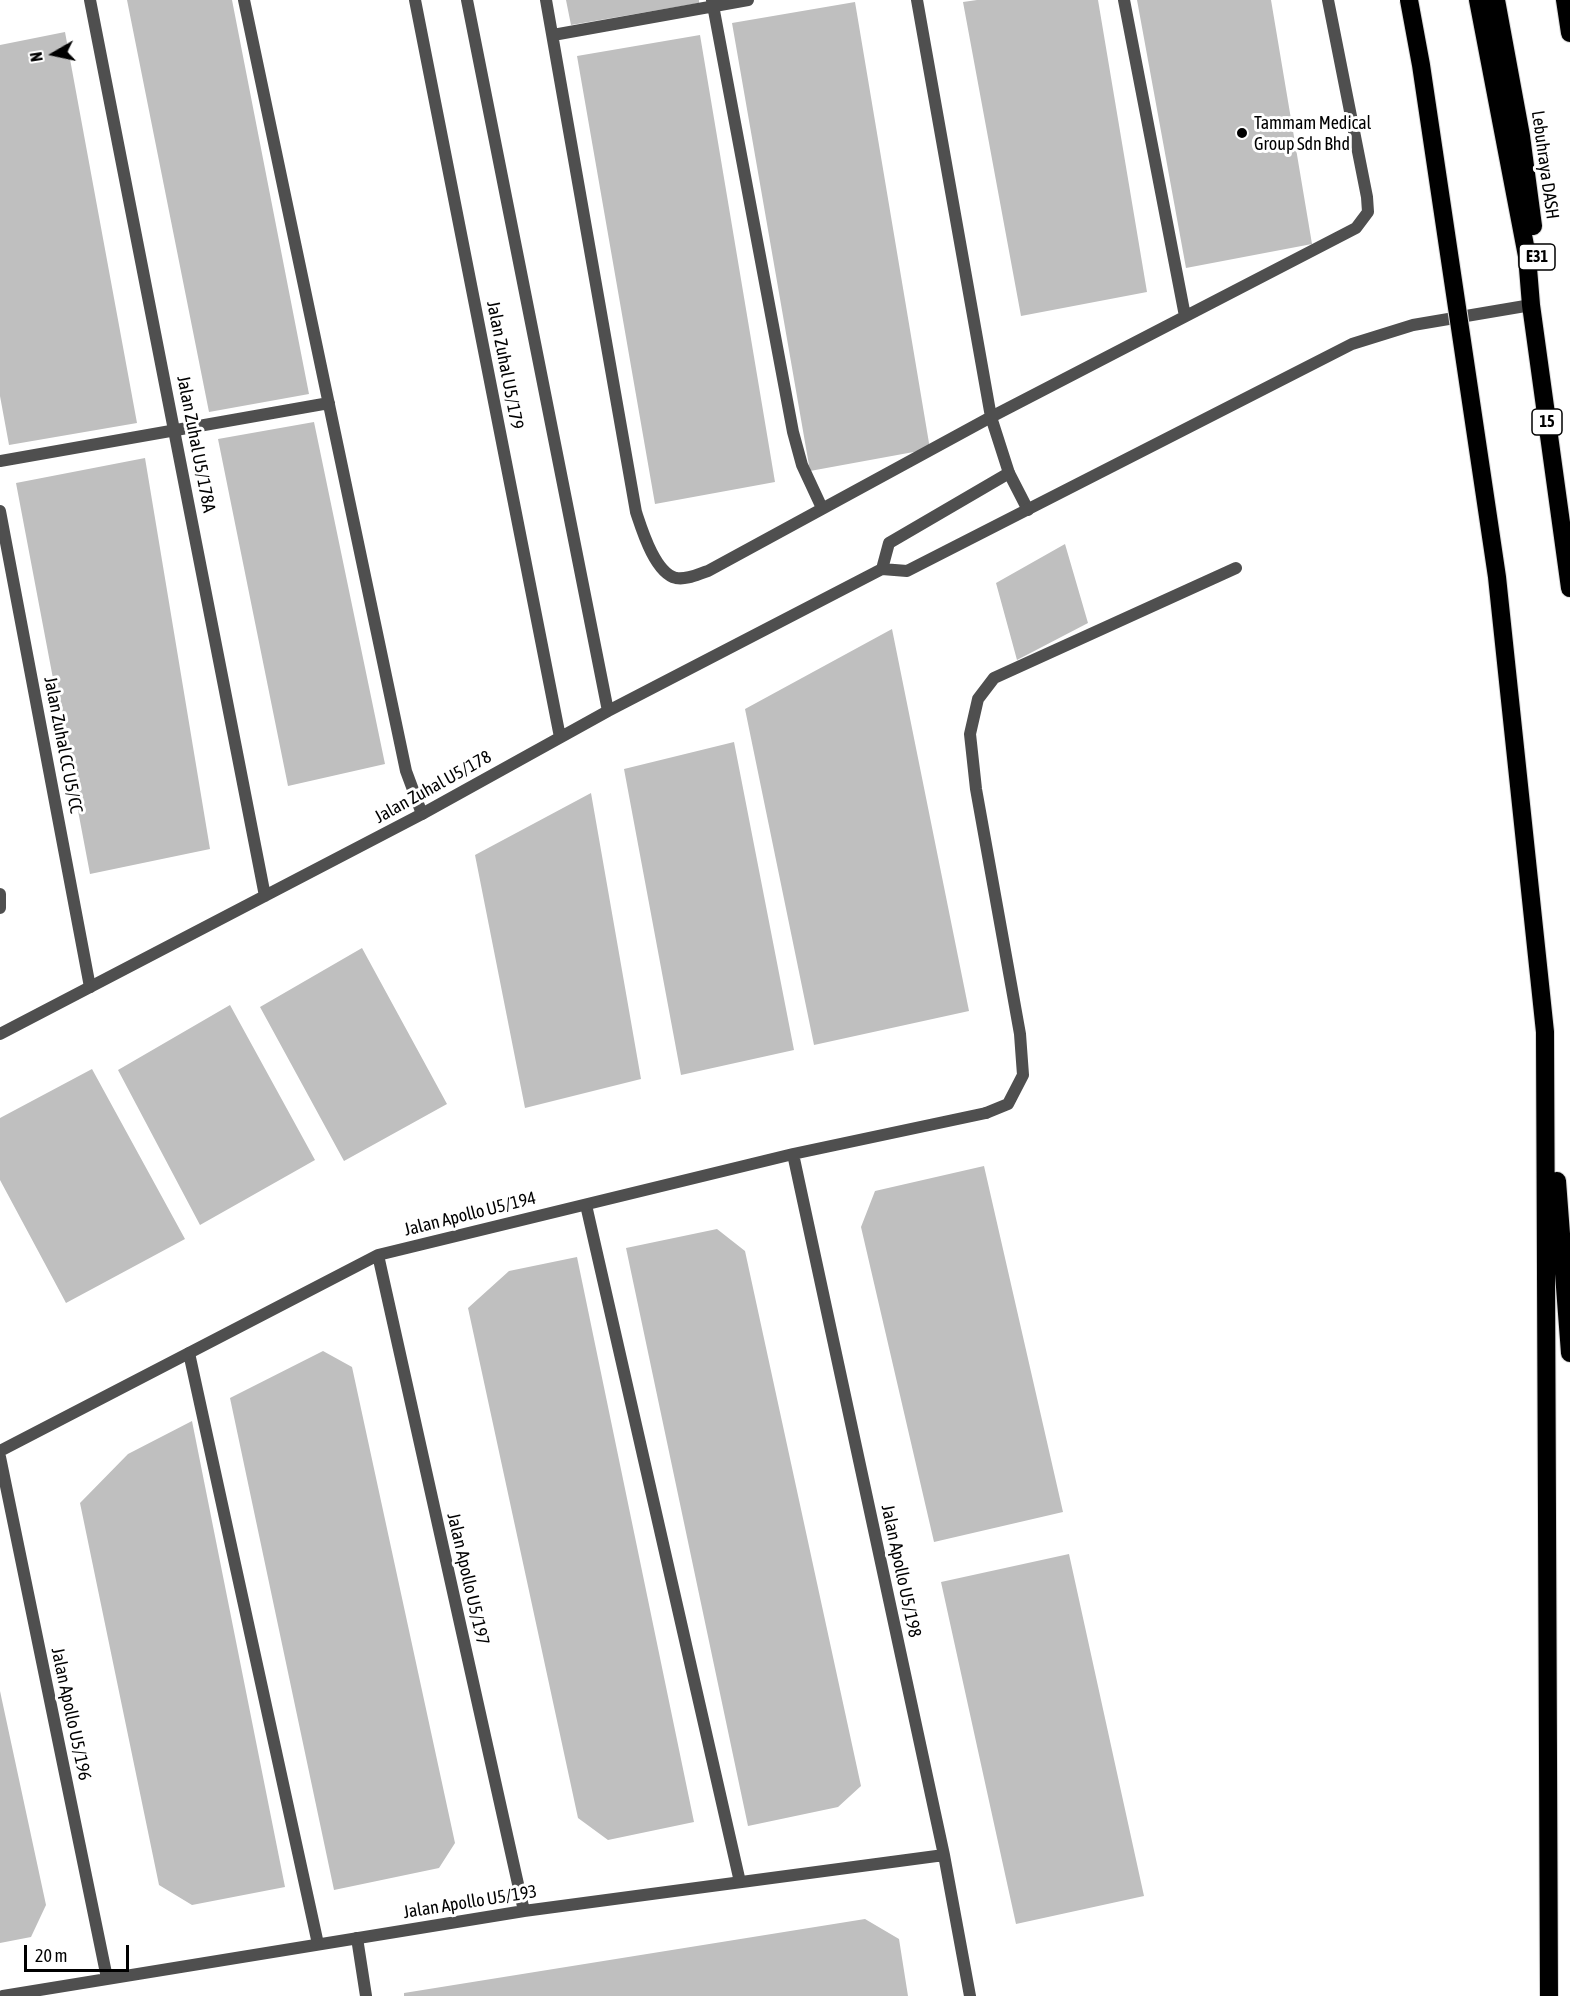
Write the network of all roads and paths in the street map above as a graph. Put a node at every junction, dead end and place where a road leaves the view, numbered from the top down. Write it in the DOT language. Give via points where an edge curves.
graph roads {
  1 [pos="90,0"];
  2 [pos="244,0"];
  3 [pos="415,0"];
  4 [pos="467,0"];
  5 [pos="546,0"];
  6 [pos="748,0"];
  7 [pos="917,0"];
  8 [pos="1124,0"];
  9 [pos="1328,0"];
  10 [pos="1409,0"];
  11 [pos="1478,0"];
  12 [pos="1496,0"];
  13 [pos="1564,0"];
  14 [pos="712,3"];
  15 [pos="1570,33"];
  16 [pos="553,35"];
  17 [pos="1531,305"];
  18 [pos="1185,316"];
  19 [pos="329,403"];
  20 [pos="991,417"];
  21 [pos="174,430"];
  22 [pos="0,461"];
  23 [pos="1008,473"];
  24 [pos="822,508"];
  25 [pos="1028,510"];
  26 [pos="0,511"];
  27 [pos="1570,516"];
  28 [pos="1236,568"];
  29 [pos="882,569"];
  30 [pos="1570,588"];
  31 [pos="608,711"];
  32 [pos="560,737"];
  33 [pos="422,814"];
  34 [pos="0,894"];
  35 [pos="265,896"];
  36 [pos="0,908"];
  37 [pos="90,987"];
  38 [pos="1545,1032"];
  39 [pos="0,1034"];
  40 [pos="793,1154"];
  41 [pos="586,1205"];
  42 [pos="378,1255"];
  43 [pos="189,1353"];
  44 [pos="1570,1353"];
  45 [pos="0,1451"];
  46 [pos="0,1457"];
  47 [pos="944,1855"];
  48 [pos="740,1882"];
  49 [pos="524,1911"];
  50 [pos="357,1938"];
  51 [pos="318,1944"];
  52 [pos="107,1978"];
  53 [pos="3,1996"];
  54 [pos="366,1996"];
  55 [pos="970,1996"];
  56 [pos="1549,1996"];
  1 -- 21 [label="street, Jalan Zuhal U5/178A"];
  2 -- 19 [label="street"];
  3 -- 32 [label="street, Jalan Zuhal U5/179"];
  4 -- 31 [label="street, Jalan Zuhal U5/179"];
  5 -- 16 [label="street"];
  6 -- 14 [label="street"];
  7 -- 20 [label="street"];
  8 -- 18 [label="street"];
  9 -- 18 [label="street" via="1368,212 1356,228"];
  10 -- 38 [label="highway, bridge" via="1497,577"];
  11 -- 17 [label="highway, 15" via="1527,256"];
  12 -- 27 [label="highway, Lebuhraya DASH / E31" via="1521,136"];
  13 -- 15 [label="highway"];
  14 -- 16 [label="street"];
  14 -- 24 [label="street" via="793,432 802,465"];
  16 -- 24 [label="street" via="636,512 655,557 666,573 688,578 708,571"];
  17 -- 25 [label="street" via="1413,326 1352,344"];
  17 -- 30 [label="highway, 15"];
  18 -- 20 [label="street"];
  19 -- 21 [label="street"];
  19 -- 33 [label="street" via="406,771"];
  20 -- 23 [label="street"];
  20 -- 24 [label="street"];
  21 -- 22 [label="street"];
  21 -- 35 [label="street, Jalan Zuhal U5/178A"];
  23 -- 25 [label="street"];
  23 -- 29 [label="street" via="889,543"];
  25 -- 29 [label="street" via="907,571"];
  26 -- 37 [label="street, Jalan Zuhal CC U5/CC"];
  28 -- 40 [label="street, Jalan Apollo U5/194" via="994,678 978,699 970,734 976,789 1020,1034 1023,1075 1008,1104 986,1113"];
  29 -- 31 [label="street, Jalan Zuhal U5/178"];
  31 -- 32 [label="street, Jalan Zuhal U5/178"];
  32 -- 33 [label="street, Jalan Zuhal U5/178"];
  33 -- 35 [label="street, Jalan Zuhal U5/178"];
  34 -- 36 [label="street"];
  35 -- 37 [label="street, Jalan Zuhal U5/178"];
  37 -- 39 [label="street, Jalan Zuhal U5/178"];
  38 -- 44 [label="highway"];
  38 -- 56 [label="highway"];
  40 -- 41 [label="street, Jalan Apollo U5/194"];
  40 -- 47 [label="street, Jalan Apollo U5/198"];
  41 -- 42 [label="street, Jalan Apollo U5/194"];
  41 -- 48 [label="street"];
  42 -- 43 [label="street, Jalan Apollo U5/194"];
  42 -- 49 [label="street, Jalan Apollo U5/197"];
  43 -- 45 [label="street, Jalan Apollo U5/194"];
  43 -- 51 [label="street"];
  46 -- 52 [label="street, Jalan Apollo U5/196"];
  47 -- 48 [label="street, Jalan Apollo U5/193"];
  47 -- 55 [label="street, Jalan Apollo U5/198"];
  48 -- 49 [label="street, Jalan Apollo U5/193"];
  49 -- 50 [label="street, Jalan Apollo U5/193"];
  50 -- 51 [label="street, Jalan Apollo U5/193"];
  50 -- 54 [label="street"];
  51 -- 52 [label="street, Jalan Apollo U5/193"];
  52 -- 53 [label="street, Jalan Apollo U5/193"];
}
